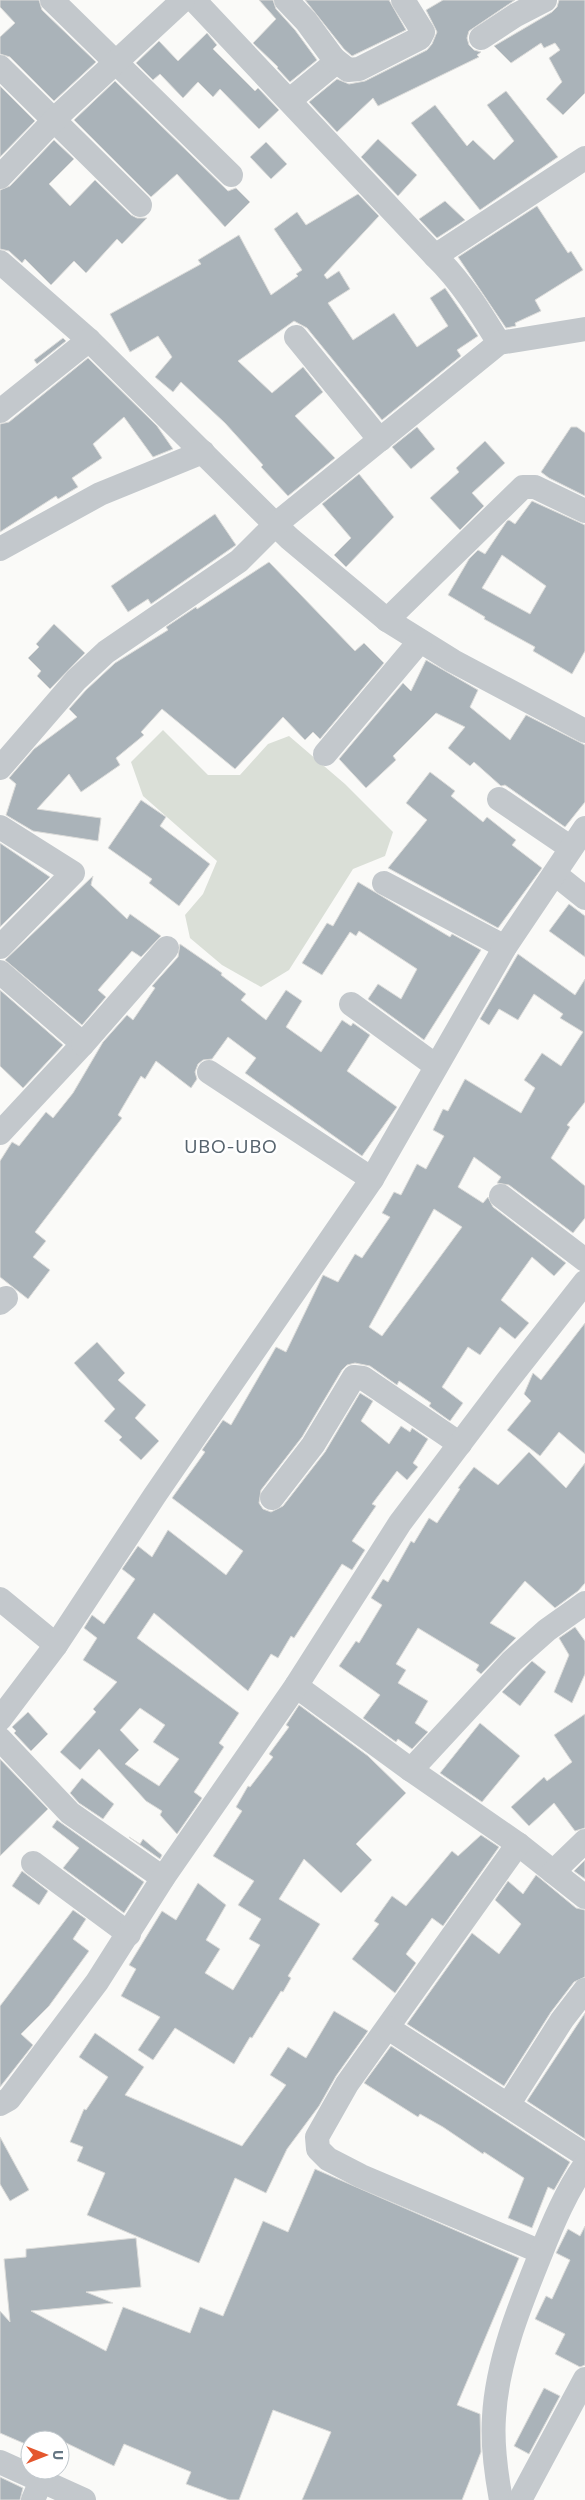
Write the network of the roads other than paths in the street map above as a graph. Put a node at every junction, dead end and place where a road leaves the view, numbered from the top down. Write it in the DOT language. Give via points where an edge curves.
graph roads {
  1 [pos="52,0"];
  2 [pos="183,0"];
  3 [pos="194,0"];
  4 [pos="286,0"];
  5 [pos="404,0"];
  6 [pos="545,0"];
  7 [pos="510,7"];
  8 [pos="482,38"];
  9 [pos="334,60"];
  10 [pos="115,62"];
  11 [pos="0,67"];
  12 [pos="290,100"];
  13 [pos="55,121"];
  14 [pos="585,158"];
  15 [pos="231,175"];
  16 [pos="0,177"];
  17 [pos="140,205"];
  18 [pos="435,256"];
  19 [pos="0,262"];
  20 [pos="583,331"];
  21 [pos="82,334"];
  22 [pos="296,337"];
  23 [pos="499,343"];
  24 [pos="0,410"];
  25 [pos="380,440"];
  26 [pos="203,452"];
  27 [pos="585,511"];
  28 [pos="276,524"];
  29 [pos="0,549"];
  30 [pos="387,620"];
  31 [pos="420,641"];
  32 [pos="585,731"];
  33 [pos="325,754"];
  34 [pos="0,768"];
  35 [pos="499,798"];
  36 [pos="0,826"];
  37 [pos="585,828"];
  38 [pos="571,848"];
  39 [pos="555,874"];
  40 [pos="384,883"];
  41 [pos="585,898"];
  42 [pos="0,947"];
  43 [pos="167,948"];
  44 [pos="505,948"];
  45 [pos="0,972"];
  46 [pos="351,1004"];
  47 [pos="83,1044"];
  48 [pos="436,1066"];
  49 [pos="209,1072"];
  50 [pos="0,1133"];
  51 [pos="372,1179"];
  52 [pos="501,1196"];
  53 [pos="585,1260"];
  54 [pos="585,1282"];
  55 [pos="460,1444"];
  56 [pos="272,1498"];
  57 [pos="0,1599"];
  58 [pos="585,1603"];
  59 [pos="56,1645"];
  60 [pos="296,1686"];
  61 [pos="0,1719"];
  62 [pos="0,1739"];
  63 [pos="411,1770"];
  64 [pos="585,1841"];
  65 [pos="518,1844"];
  66 [pos="33,1863"];
  67 [pos="552,1872"];
  68 [pos="162,1878"];
  69 [pos="585,1897"];
  70 [pos="129,1934"];
  71 [pos="585,1990"];
  72 [pos="388,2028"];
  73 [pos="0,2104"];
  74 [pos="508,2106"];
  75 [pos="585,2155"];
  76 [pos="585,2165"];
  77 [pos="541,2252"];
  78 [pos="585,2379"];
  79 [pos="0,2462"];
  80 [pos="37,2490"];
  81 [pos="84,2500"];
  82 [pos="500,2500"];
  83 [pos="520,2500"];
  1 -- 10 [label="street"];
  2 -- 10 [label="street"];
  3 -- 12 [label="street"];
  4 -- 9 [label="street"];
  5 -- 9 [label="street" via="423,32 420,38 359,69 348,70"];
  6 -- 7 [label="street"];
  7 -- 8 [label="street"];
  9 -- 12 [label="street"];
  10 -- 13 [label="street"];
  10 -- 15 [label="street"];
  11 -- 13 [label="street"];
  12 -- 18 [label="street"];
  13 -- 16 [label="street"];
  13 -- 17 [label="street"];
  14 -- 18 [label="street"];
  18 -- 23 [label="street" via="478,307"];
  19 -- 21 [label="street"];
  20 -- 23 [label="street"];
  21 -- 24 [label="street"];
  21 -- 26 [label="street"];
  22 -- 25 [label="street"];
  23 -- 25 [label="street"];
  25 -- 28 [label="street"];
  26 -- 28 [label="street"];
  26 -- 29 [label="street" via="100,494"];
  27 -- 30 [label="street" via="535,487 523,487"];
  28 -- 30 [label="street"];
  28 -- 34 [label="street" via="240,561 88,667"];
  30 -- 31 [label="street"];
  31 -- 32 [label="street"];
  31 -- 33 [label="street"];
  35 -- 38 [label="street"];
  36 -- 42 [label="street" via="73,873"];
  37 -- 38 [label="street"];
  38 -- 39 [label="street"];
  39 -- 41 [label="street"];
  39 -- 44 [label="street"];
  40 -- 44 [label="street"];
  43 -- 47 [label="street"];
  44 -- 48 [label="street"];
  45 -- 47 [label="street"];
  46 -- 48 [label="street"];
  47 -- 50 [label="street"];
  48 -- 51 [label="street"];
  49 -- 51 [label="street"];
  51 -- 59 [label="street"];
  52 -- 53 [label="street"];
  54 -- 55 [label="street"];
  55 -- 56 [label="street" via="363,1378 354,1376 313,1445"];
  55 -- 60 [label="street" via="400,1523"];
  57 -- 59 [label="street"];
  58 -- 63 [label="street" via="512,1660"];
  59 -- 61 [label="street"];
  60 -- 63 [label="street"];
  60 -- 68 [label="street"];
  62 -- 68 [label="street" via="70,1813"];
  63 -- 65 [label="street"];
  64 -- 67 [label="street"];
  65 -- 67 [label="street"];
  65 -- 72 [label="street"];
  66 -- 70 [label="street"];
  67 -- 69 [label="street"];
  68 -- 70 [label="street"];
  70 -- 73 [label="street" via="9,2099"];
  71 -- 74 [label="street" via="562,2020"];
  72 -- 74 [label="street"];
  72 -- 77 [label="street" via="347,2084 317,2137 318,2149 328,2159 361,2176"];
  74 -- 75 [label="street"];
  76 -- 77 [label="street" via="562,2203"];
  77 -- 82 [label="street" via="500,2372 494,2432"];
  78 -- 83 [label="street"];
  79 -- 80 [label="street"];
  80 -- 81 [label="street"];
}
